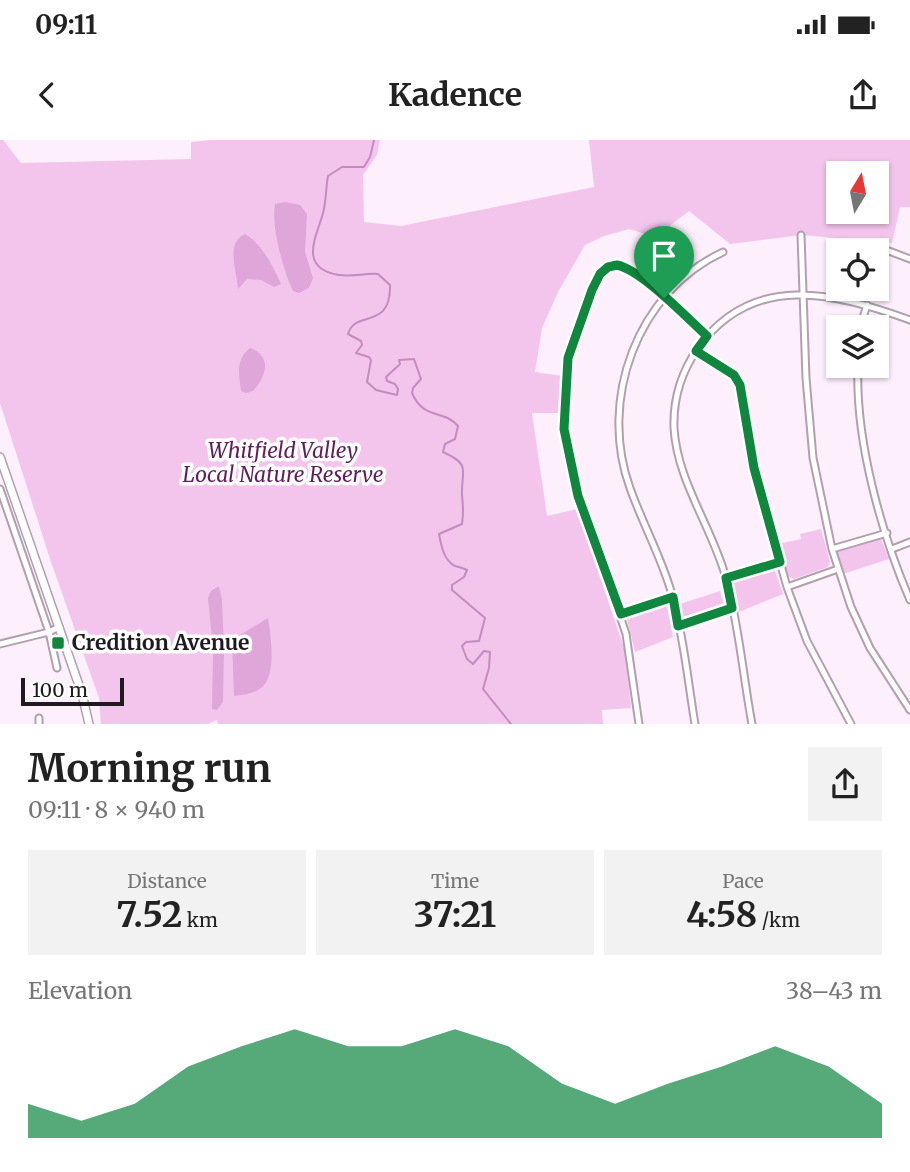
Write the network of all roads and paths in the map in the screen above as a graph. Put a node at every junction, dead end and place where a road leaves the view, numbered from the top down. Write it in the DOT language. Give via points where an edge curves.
graph roads {
  1 [pos="801,235"];
  2 [pos="889,251"];
  3 [pos="723,252"];
  4 [pos="910,259"];
  5 [pos="802,294"];
  6 [pos="664,298"];
  7 [pos="867,304"];
  8 [pos="864,315"];
  9 [pos="910,320"];
  10 [pos="707,336"];
  11 [pos="696,351"];
  12 [pos="859,378"];
  13 [pos="0,457"];
  14 [pos="0,489"];
  15 [pos="887,533"];
  16 [pos="910,542"];
  17 [pos="832,549"];
  18 [pos="892,549"];
  19 [pos="780,562"];
  20 [pos="838,569"];
  21 [pos="726,578"];
  22 [pos="787,587"];
  23 [pos="673,597"];
  24 [pos="910,600"];
  25 [pos="732,608"];
  26 [pos="621,614"];
  27 [pos="678,626"];
  28 [pos="59,627"];
  29 [pos="49,632"];
  30 [pos="0,644"];
  31 [pos="57,668"];
  32 [pos="910,710"];
  33 [pos="89,724"];
  34 [pos="639,724"];
  35 [pos="695,724"];
  36 [pos="752,724"];
  37 [pos="851,724"];
  1 -- 5 [label="street"];
  2 -- 4 [label="street"];
  3 -- 6 [label="street" via="681,278"];
  5 -- 7 [label="street"];
  5 -- 10 [label="street" via="758,302 724,319"];
  5 -- 17 [label="street" via="813,457"];
  6 -- 10 [label="street"];
  6 -- 23 [label="street" via="631,351 620,398 621,446 629,487"];
  6 -- 26 [label="street" via="627,267 608,267 592,290 568,358 566,443 578,496"];
  7 -- 8 [label="street"];
  7 -- 9 [label="street"];
  10 -- 11 [label="street"];
  11 -- 19 [label="street" via="734,375 740,385 754,468"];
  11 -- 21 [label="street" via="676,399 676,438 682,470"];
  12 -- 15 [label="street" via="862,436"];
  13 -- 28 [label="street"];
  14 -- 29 [label="street"];
  15 -- 17 [label="street"];
  15 -- 18 [label="street"];
  16 -- 18 [label="street"];
  17 -- 20 [label="street"];
  18 -- 24 [label="street"];
  19 -- 21 [label="street"];
  19 -- 22 [label="street"];
  20 -- 22 [label="street"];
  20 -- 32 [label="street" via="870,648"];
  21 -- 25 [label="street"];
  22 -- 37 [label="street" via="807,641"];
  23 -- 26 [label="street"];
  23 -- 27 [label="street"];
  25 -- 27 [label="street"];
  25 -- 36 [label="street"];
  26 -- 34 [label="street"];
  27 -- 35 [label="street"];
  28 -- 29 [label="street"];
  28 -- 33 [label="street"];
  29 -- 30 [label="street"];
  29 -- 31 [label="street"];
}
